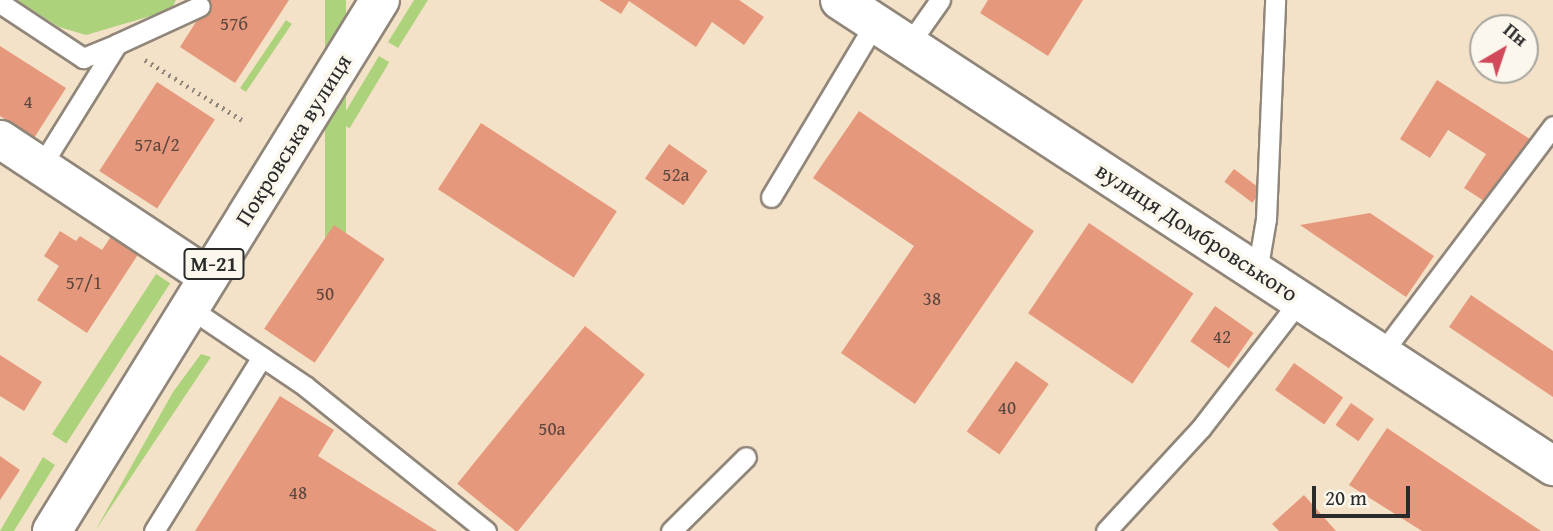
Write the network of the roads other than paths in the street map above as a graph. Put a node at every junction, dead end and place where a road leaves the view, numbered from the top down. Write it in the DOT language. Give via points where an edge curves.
graph roads {
  1 [pos="380,0"];
  2 [pos="840,0"];
  3 [pos="940,0"];
  4 [pos="1275,0"];
  5 [pos="0,3"];
  6 [pos="200,6"];
  7 [pos="875,23"];
  8 [pos="117,44"];
  9 [pos="909,44"];
  10 [pos="1553,126"];
  11 [pos="0,139"];
  12 [pos="41,166"];
  13 [pos="771,197"];
  14 [pos="1257,272"];
  15 [pos="198,291"];
  16 [pos="1300,300"];
  17 [pos="1382,353"];
  18 [pos="262,357"];
  19 [pos="746,457"];
  20 [pos="1553,466"];
  21 [pos="52,531"];
  22 [pos="154,531"];
  23 [pos="486,531"];
  24 [pos="671,531"];
  25 [pos="1106,531"];
  1 -- 15 [label="main road, Покровська вулиця / М-21"];
  2 -- 7 [label="main road, вулиця Домбровського"];
  3 -- 9 [label="lane"];
  4 -- 14 [label="lane" via="1266,219"];
  5 -- 8 [label="lane" via="83,58"];
  6 -- 8 [label="lane"];
  7 -- 9 [label="main road, вулиця Домбровського"];
  7 -- 13 [label="lane"];
  8 -- 12 [label="lane"];
  9 -- 14 [label="main road, вулиця Домбровського"];
  10 -- 17 [label="lane"];
  11 -- 12 [label="street"];
  12 -- 15 [label="street"];
  14 -- 16 [label="main road, вулиця Домбровського"];
  15 -- 18 [label="lane"];
  15 -- 21 [label="main road, Покровська вулиця / М-21"];
  16 -- 17 [label="main road, вулиця Домбровського"];
  16 -- 25 [label="lane" via="1201,428"];
  17 -- 20 [label="main road, вулиця Домбровського"];
  18 -- 22 [label="lane"];
  18 -- 23 [label="lane"];
  19 -- 24 [label="lane"];
}
